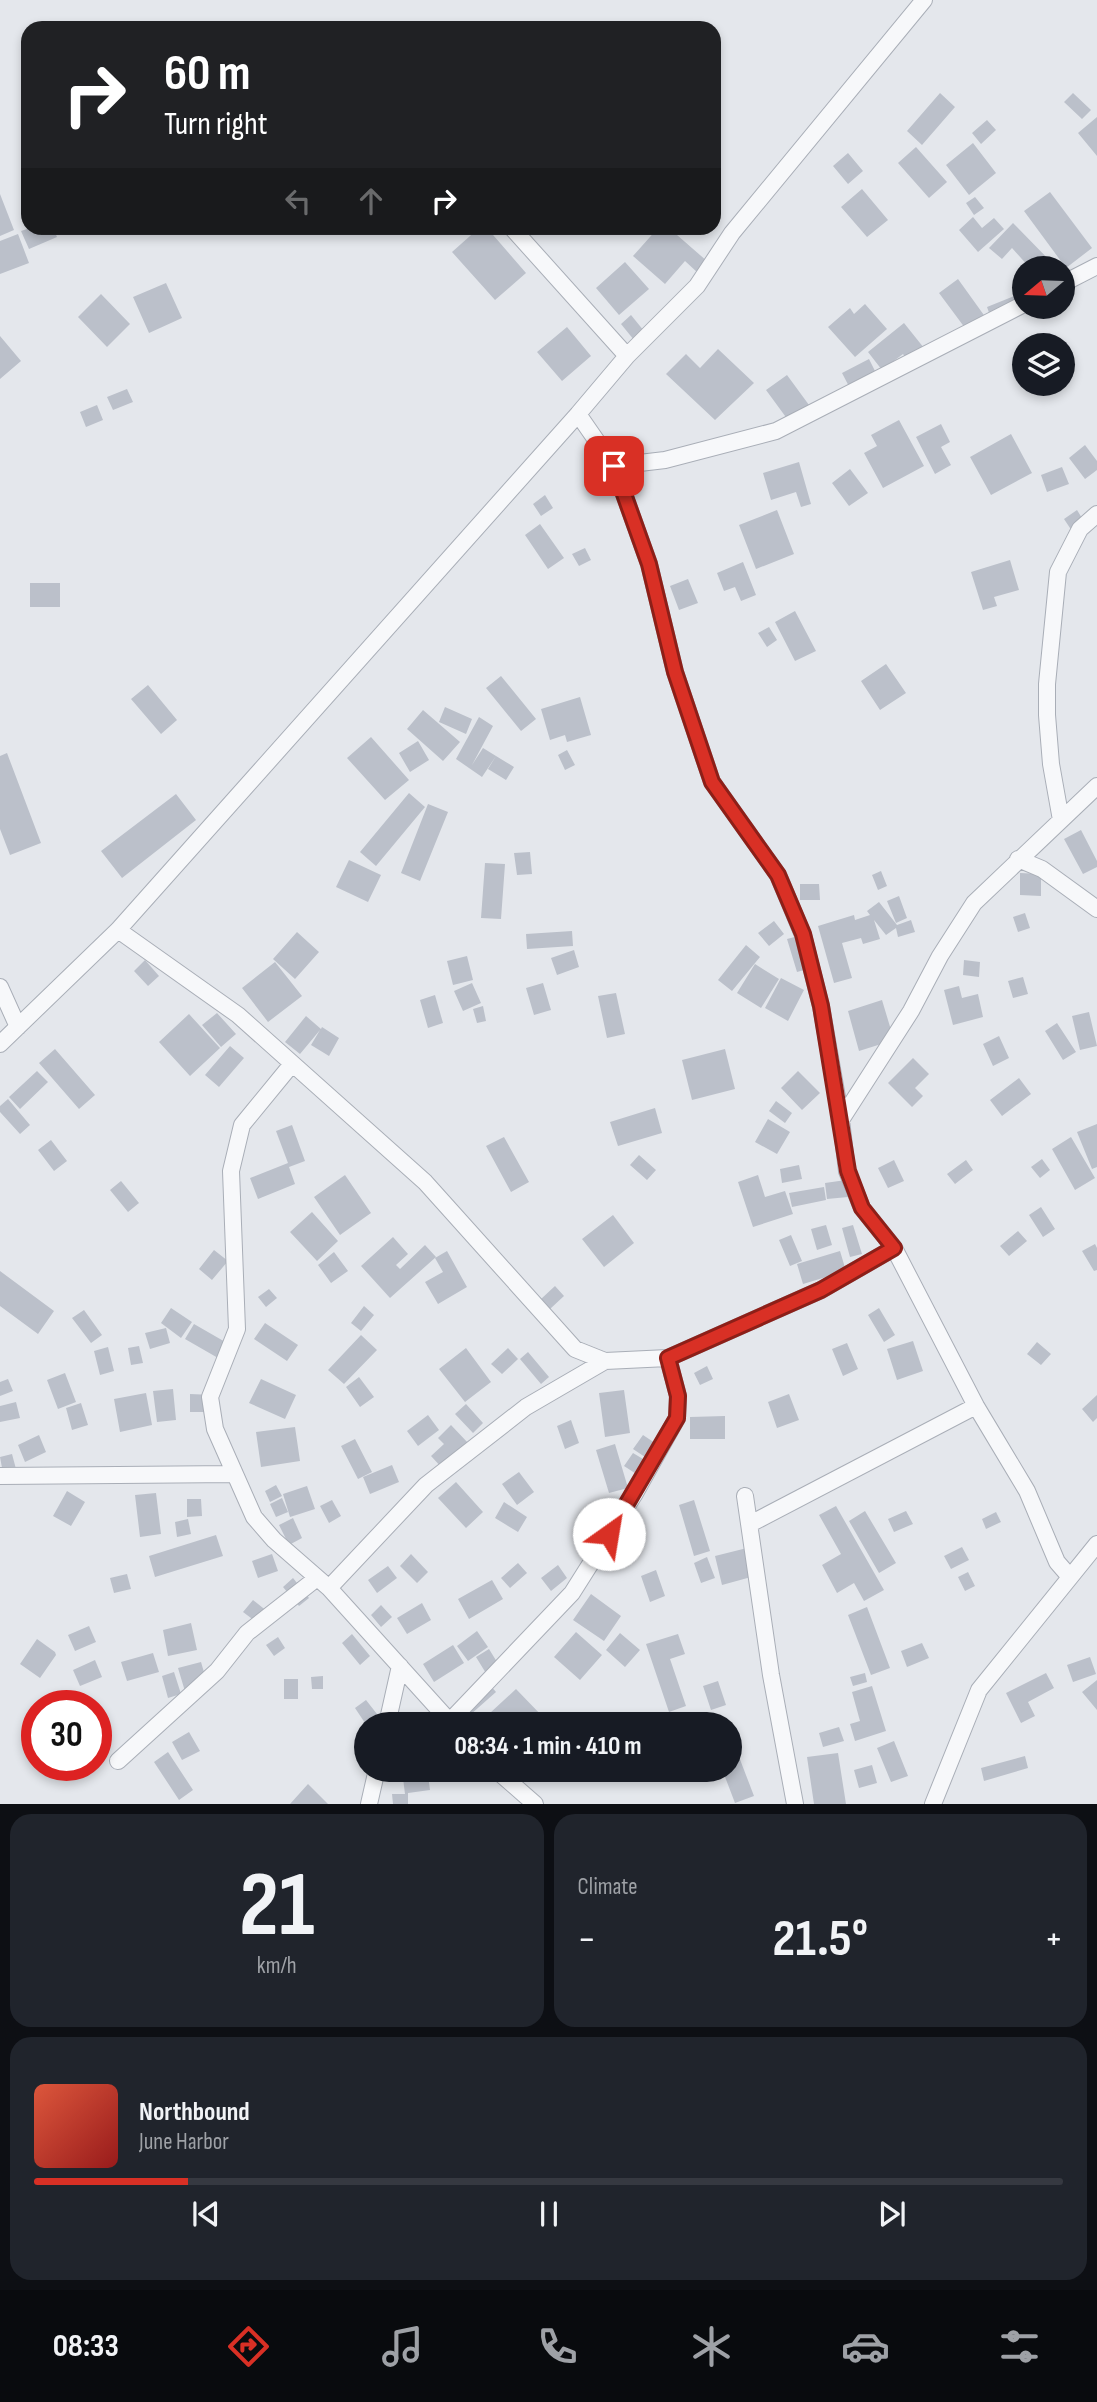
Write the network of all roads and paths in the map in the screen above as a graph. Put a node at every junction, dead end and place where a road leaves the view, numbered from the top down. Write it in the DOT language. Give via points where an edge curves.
graph roads {
  1 [pos="924,0"];
  2 [pos="518,235"];
  3 [pos="1097,266"];
  4 [pos="1075,277"];
  5 [pos="1012,310"];
  6 [pos="626,356"];
  7 [pos="578,414"];
  8 [pos="614,466"];
  9 [pos="1097,514"];
  10 [pos="1097,786"];
  11 [pos="1062,820"];
  12 [pos="1018,859"];
  13 [pos="1097,909"];
  14 [pos="118,930"];
  15 [pos="0,987"];
  16 [pos="18,1027"];
  17 [pos="0,1044"];
  18 [pos="292,1064"];
  19 [pos="841,1119"];
  20 [pos="894,1248"];
  21 [pos="668,1358"];
  22 [pos="605,1361"];
  23 [pos="976,1406"];
  24 [pos="234,1474"];
  25 [pos="0,1476"];
  26 [pos="745,1496"];
  27 [pos="750,1524"];
  28 [pos="1097,1544"];
  29 [pos="1070,1577"];
  30 [pos="323,1583"];
  31 [pos="400,1665"];
  32 [pos="390,1712"];
  33 [pos="442,1712"];
  34 [pos="460,1712"];
  35 [pos="118,1760"];
  36 [pos="374,1782"];
  37 [pos="510,1782"];
  38 [pos="369,1804"];
  39 [pos="536,1804"];
  40 [pos="795,1804"];
  41 [pos="933,1804"];
  1 -- 6 [label="street" via="732,233 697,286"];
  2 -- 6 [label="street"];
  3 -- 4 [label="street"];
  5 -- 8 [label="street" via="776,431 665,460"];
  6 -- 7 [label="street"];
  7 -- 8 [label="street"];
  7 -- 14 [label="street"];
  8 -- 19 [label="street" via="649,564 675,672 712,782 778,875 803,934"];
  9 -- 11 [label="street" via="1080,528 1058,572 1046,715"];
  10 -- 11 [label="street"];
  11 -- 12 [label="street"];
  12 -- 13 [label="street" via="1042,869"];
  12 -- 19 [label="street" via="974,903"];
  14 -- 16 [label="street"];
  14 -- 18 [label="street" via="238,1014"];
  15 -- 16 [label="street"];
  16 -- 17 [label="street"];
  18 -- 22 [label="street" via="425,1182 575,1349"];
  18 -- 24 [label="street" via="242,1125 231,1171 237,1329 210,1398 215,1429"];
  19 -- 20 [label="street" via="848,1171 862,1208"];
  20 -- 21 [label="street" via="821,1290"];
  20 -- 23 [label="street"];
  21 -- 22 [label="street"];
  21 -- 34 [label="street" via="678,1396 677,1418 634,1495 572,1593"];
  22 -- 30 [label="street" via="526,1407 426,1485"];
  23 -- 27 [label="street"];
  23 -- 29 [label="street" via="1027,1491 1057,1562"];
  24 -- 25 [label="street"];
  24 -- 30 [label="street" via="254,1517"];
  26 -- 27 [label="street"];
  27 -- 40 [label="street"];
  28 -- 29 [label="street"];
  29 -- 41 [label="street" via="979,1690"];
  30 -- 31 [label="street"];
  30 -- 35 [label="street" via="247,1633 217,1671"];
  31 -- 32 [label="street"];
  31 -- 33 [label="street"];
  36 -- 38 [label="street"];
  37 -- 39 [label="street"];
}
